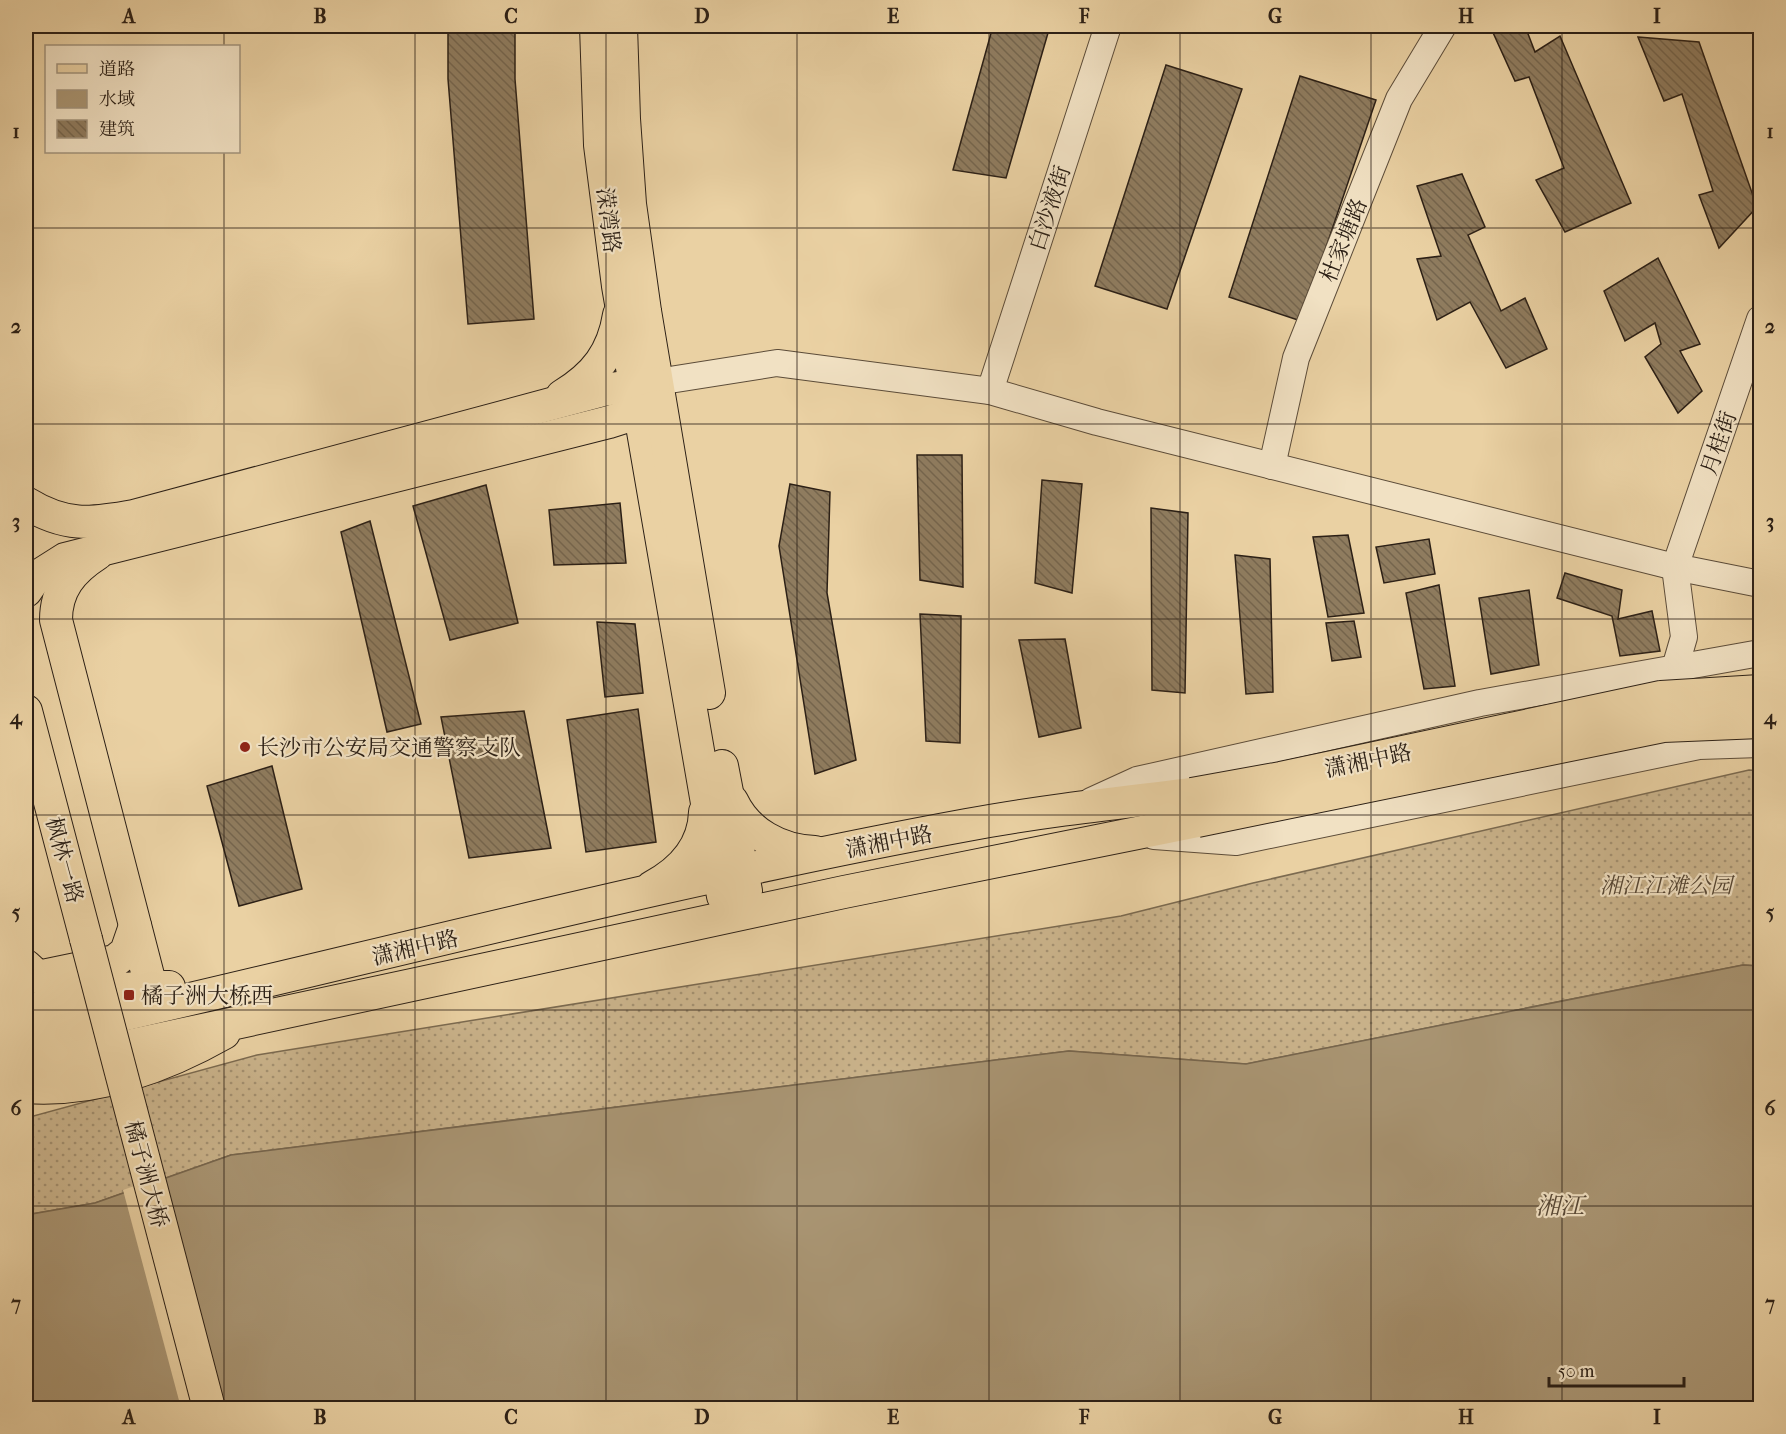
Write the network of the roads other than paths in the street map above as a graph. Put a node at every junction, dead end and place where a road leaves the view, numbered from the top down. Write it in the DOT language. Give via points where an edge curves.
graph roads {
  1 [pos="596,26"];
  2 [pos="621,26"];
  3 [pos="1108,26"];
  4 [pos="1443,26"];
  5 [pos="618,286"];
  6 [pos="1761,319"];
  7 [pos="990,392"];
  8 [pos="648,396"];
  9 [pos="546,405"];
  10 [pos="578,430"];
  11 [pos="1272,466"];
  12 [pos="650,476"];
  13 [pos="26,503"];
  14 [pos="105,549"];
  15 [pos="1676,567"];
  16 [pos="1761,584"];
  17 [pos="26,591"];
  18 [pos="1761,653"];
  19 [pos="1675,668"];
  20 [pos="1761,692"];
  21 [pos="26,711"];
  22 [pos="1761,722"];
  23 [pos="1761,744"];
  24 [pos="1699,746"];
  25 [pos="715,787"];
  26 [pos="26,788"];
  27 [pos="1076,807"];
  28 [pos="1195,807"];
  29 [pos="1127,834"];
  30 [pos="834,852"];
  31 [pos="731,874"];
  32 [pos="636,894"];
  33 [pos="739,915"];
  34 [pos="135,926"];
  35 [pos="77,942"];
  36 [pos="26,966"];
  37 [pos="151,987"];
  38 [pos="236,989"];
  39 [pos="26,1012"];
  40 [pos="253,1017"];
  41 [pos="26,1037"];
  42 [pos="26,1068"];
  43 [pos="26,1087"];
  44 [pos="191,1408"];
  45 [pos="209,1408"];
  1 -- 5 [label="main road, 溁湾路" via="600,145"];
  2 -- 8 [label="main road" via="630,204"];
  3 -- 7 [label="street, 白沙液街"];
  4 -- 11 [label="street, 杜家塘路" via="1399,99 1300,348"];
  5 -- 8 [label="main road, 溁湾路"];
  5 -- 9 [label="main road" via="615,336 603,363 572,390"];
  6 -- 15 [label="street, 月桂街"];
  7 -- 8 [label="street" via="777,363"];
  7 -- 11 [label="street"];
  8 -- 9 [label="main road"];
  8 -- 10 [label="main road"];
  8 -- 12 [label="main road"];
  8 -- 25 [label="main road"];
  9 -- 13 [label="main road" via="134,516 95,523 69,522"];
  10 -- 12 [label="main road" via="613,429 625,434 637,448"];
  10 -- 14 [label="main road"];
  11 -- 15 [label="street"];
  12 -- 25 [label="main road"];
  14 -- 17 [label="main road" via="50,566"];
  14 -- 34 [label="main road" via="69,576 56,604 57,620"];
  15 -- 16 [label="street"];
  15 -- 19 [label="street" via="1684,637"];
  18 -- 19 [label="street"];
  19 -- 24 [label="street"];
  19 -- 27 [label="street" via="1480,703 1137,780"];
  20 -- 28 [label="main road, 潇湘中路, bridge" via="1661,697 1281,778"];
  21 -- 35 [label="main road, 枫林一路"];
  22 -- 28 [label="main road, 潇湘中路, bridge" via="1663,726"];
  23 -- 24 [label="street"];
  24 -- 29 [label="street" via="1236,842"];
  25 -- 30 [label="main road" via="753,830 771,842 792,850"];
  25 -- 31 [label="main road"];
  25 -- 32 [label="main road" via="697,847 668,879"];
  26 -- 35 [label="main road, 枫林一路"];
  27 -- 28 [label="main road, 潇湘中路"];
  27 -- 30 [label="main road, 潇湘中路" via="968,824"];
  28 -- 29 [label="main road, 潇湘中路"];
  29 -- 33 [label="main road, 潇湘中路"];
  30 -- 31 [label="main road, 潇湘中路"];
  31 -- 32 [label="main road, 潇湘中路"];
  31 -- 33 [label="main road"];
  32 -- 38 [label="main road, 潇湘中路"];
  33 -- 40 [label="main road, 潇湘中路"];
  34 -- 36 [label="main road" via="126,952 115,961 38,976"];
  34 -- 37 [label="main road"];
  35 -- 44 [label="main road, 橘子洲大桥"];
  35 -- 45 [label="main road, 橘子洲大桥, bridge"];
  37 -- 38 [label="main road"];
  37 -- 39 [label="main road" via="134,986 64,999"];
  38 -- 41 [label="main road, 潇湘中路"];
  40 -- 42 [label="main road, 潇湘中路"];
  40 -- 43 [label="main road" via="191,1052 137,1073 77,1086"];
}
